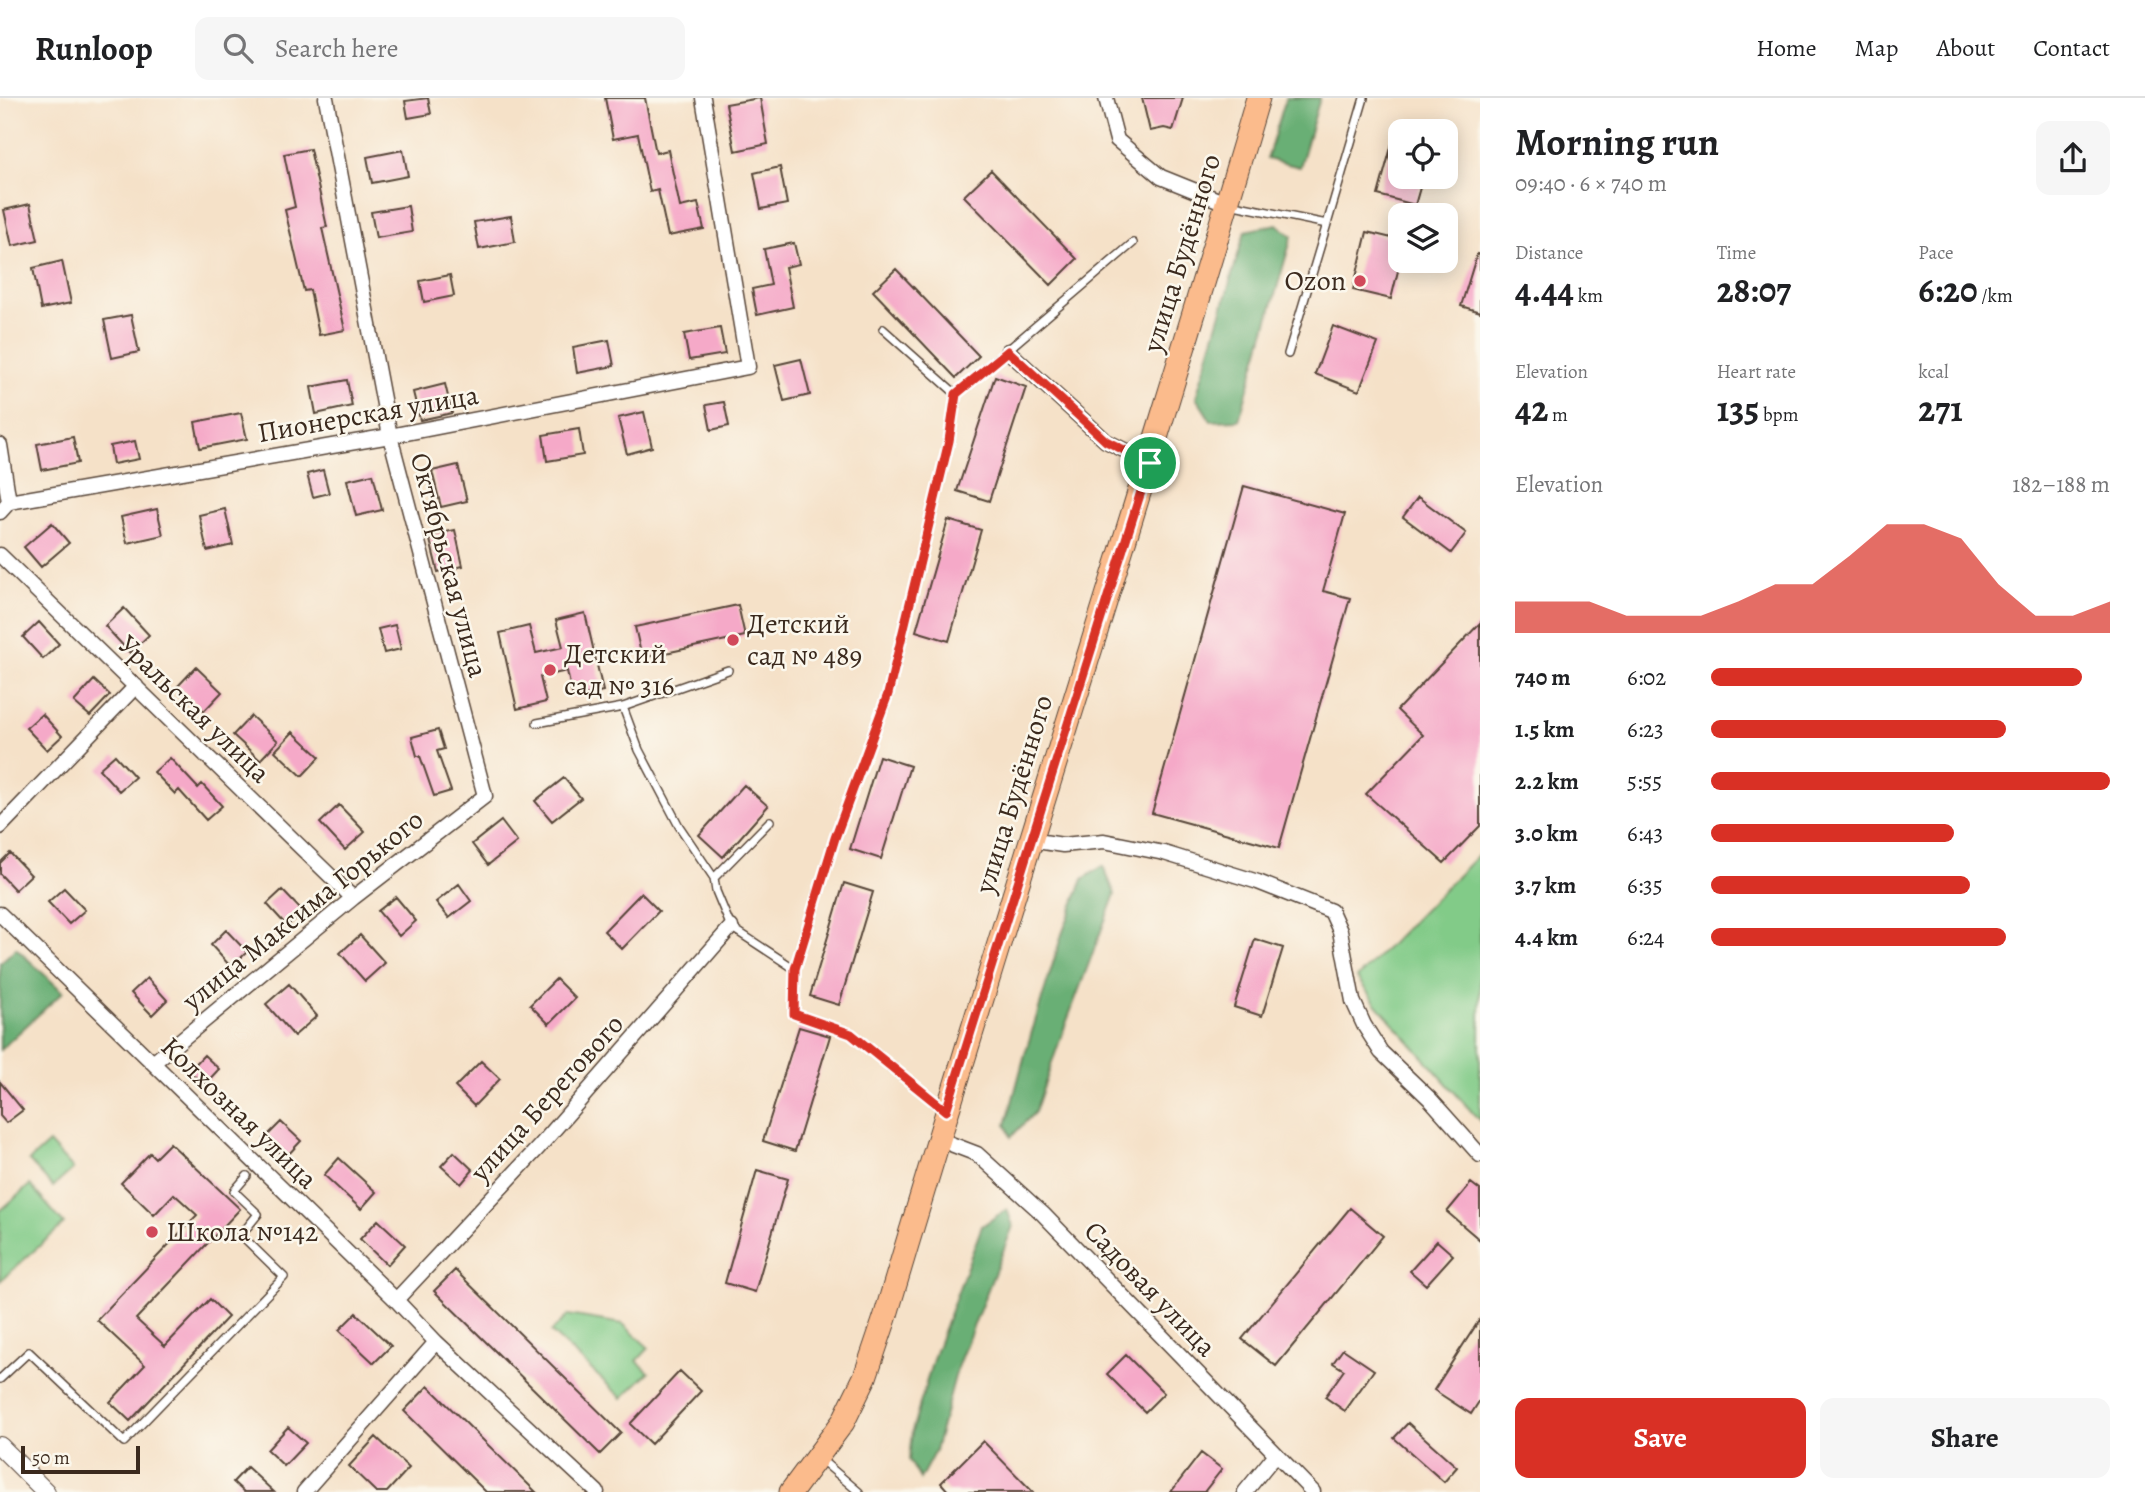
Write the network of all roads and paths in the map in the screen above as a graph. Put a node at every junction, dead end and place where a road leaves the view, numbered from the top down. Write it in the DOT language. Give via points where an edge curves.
graph roads {
  1 [pos="326,98"];
  2 [pos="703,98"];
  3 [pos="1106,98"];
  4 [pos="1258,98"];
  5 [pos="1364,98"];
  6 [pos="1228,204"];
  7 [pos="1327,224"];
  8 [pos="1133,243"];
  9 [pos="883,329"];
  10 [pos="1008,351"];
  11 [pos="1288,354"];
  12 [pos="956,394"];
  13 [pos="390,436"];
  14 [pos="0,445"];
  15 [pos="1150,463"];
  16 [pos="5,507"];
  17 [pos="0,555"];
  18 [pos="728,670"];
  19 [pos="136,687"];
  20 [pos="623,707"];
  21 [pos="537,723"];
  22 [pos="485,796"];
  23 [pos="770,821"];
  24 [pos="0,827"];
  25 [pos="1030,840"];
  26 [pos="714,878"];
  27 [pos="353,898"];
  28 [pos="0,914"];
  29 [pos="731,927"];
  30 [pos="795,969"];
  31 [pos="153,1063"];
  32 [pos="946,1111"];
  33 [pos="938,1139"];
  34 [pos="1480,1156"];
  35 [pos="247,1176"];
  36 [pos="396,1300"];
  37 [pos="436,1342"];
  38 [pos="0,1379"];
  39 [pos="0,1447"];
  40 [pos="1276,1454"];
  41 [pos="819,1457"];
  42 [pos="46,1492"];
  43 [pos="304,1492"];
  44 [pos="597,1492"];
  45 [pos="791,1492"];
  46 [pos="859,1492"];
  47 [pos="1245,1492"];
  48 [pos="1312,1492"];
  1 -- 13 [label="street, Октябрьская улица"];
  2 -- 13 [label="street, Пионерская улица" via="748,367"];
  3 -- 6 [label="street" via="1116,140 1161,177"];
  4 -- 6 [label="main road, улица Будённого"];
  5 -- 7 [label="lane"];
  6 -- 7 [label="lane"];
  6 -- 15 [label="main road, улица Будённого"];
  7 -- 11 [label="lane"];
  8 -- 10 [label="lane"];
  9 -- 12 [label="lane"];
  10 -- 12 [label="lane"];
  10 -- 15 [label="street" via="1106,441"];
  12 -- 30 [label="lane" via="949,441 888,694 835,838"];
  13 -- 16 [label="street, Пионерская улица"];
  13 -- 22 [label="street, Октябрьская улица"];
  14 -- 16 [label="street"];
  15 -- 25 [label="main road, улица Будённого"];
  17 -- 19 [label="street, Уральская улица"];
  18 -- 20 [label="lane"];
  19 -- 24 [label="street"];
  19 -- 27 [label="street, Уральская улица"];
  20 -- 21 [label="lane"];
  20 -- 26 [label="lane" via="639,750"];
  22 -- 27 [label="street, улица Максима Горького"];
  23 -- 26 [label="lane"];
  25 -- 32 [label="main road, улица Будённого"];
  25 -- 34 [label="street" via="1062,845 1104,841 1164,853 1331,911 1340,931 1353,1000 1364,1025 1381,1052"];
  26 -- 29 [label="lane"];
  27 -- 31 [label="street, улица Максима Горького"];
  28 -- 31 [label="street, Колхозная улица"];
  29 -- 30 [label="lane"];
  29 -- 36 [label="street, улица Берегового" via="539,1147"];
  30 -- 32 [label="lane" via="794,1014 851,1034"];
  31 -- 36 [label="street, Колхозная улица"];
  32 -- 33 [label="main road, улица Будённого"];
  33 -- 40 [label="street, Садовая улица" via="977,1154 1043,1214"];
  33 -- 41 [label="main road, улица Будённого" via="865,1377"];
  35 -- 38 [label="lane" via="234,1191 258,1214 241,1235 284,1277 124,1442 29,1352"];
  36 -- 37 [label="street, Колхозная улица"];
  37 -- 43 [label="street"];
  37 -- 44 [label="street, Колхозная улица" via="588,1476"];
  39 -- 42 [label="street"];
  40 -- 47 [label="street"];
  40 -- 48 [label="street, Садовая улица"];
  41 -- 45 [label="main road, улица Будённого"];
  41 -- 46 [label="lane"];
}
